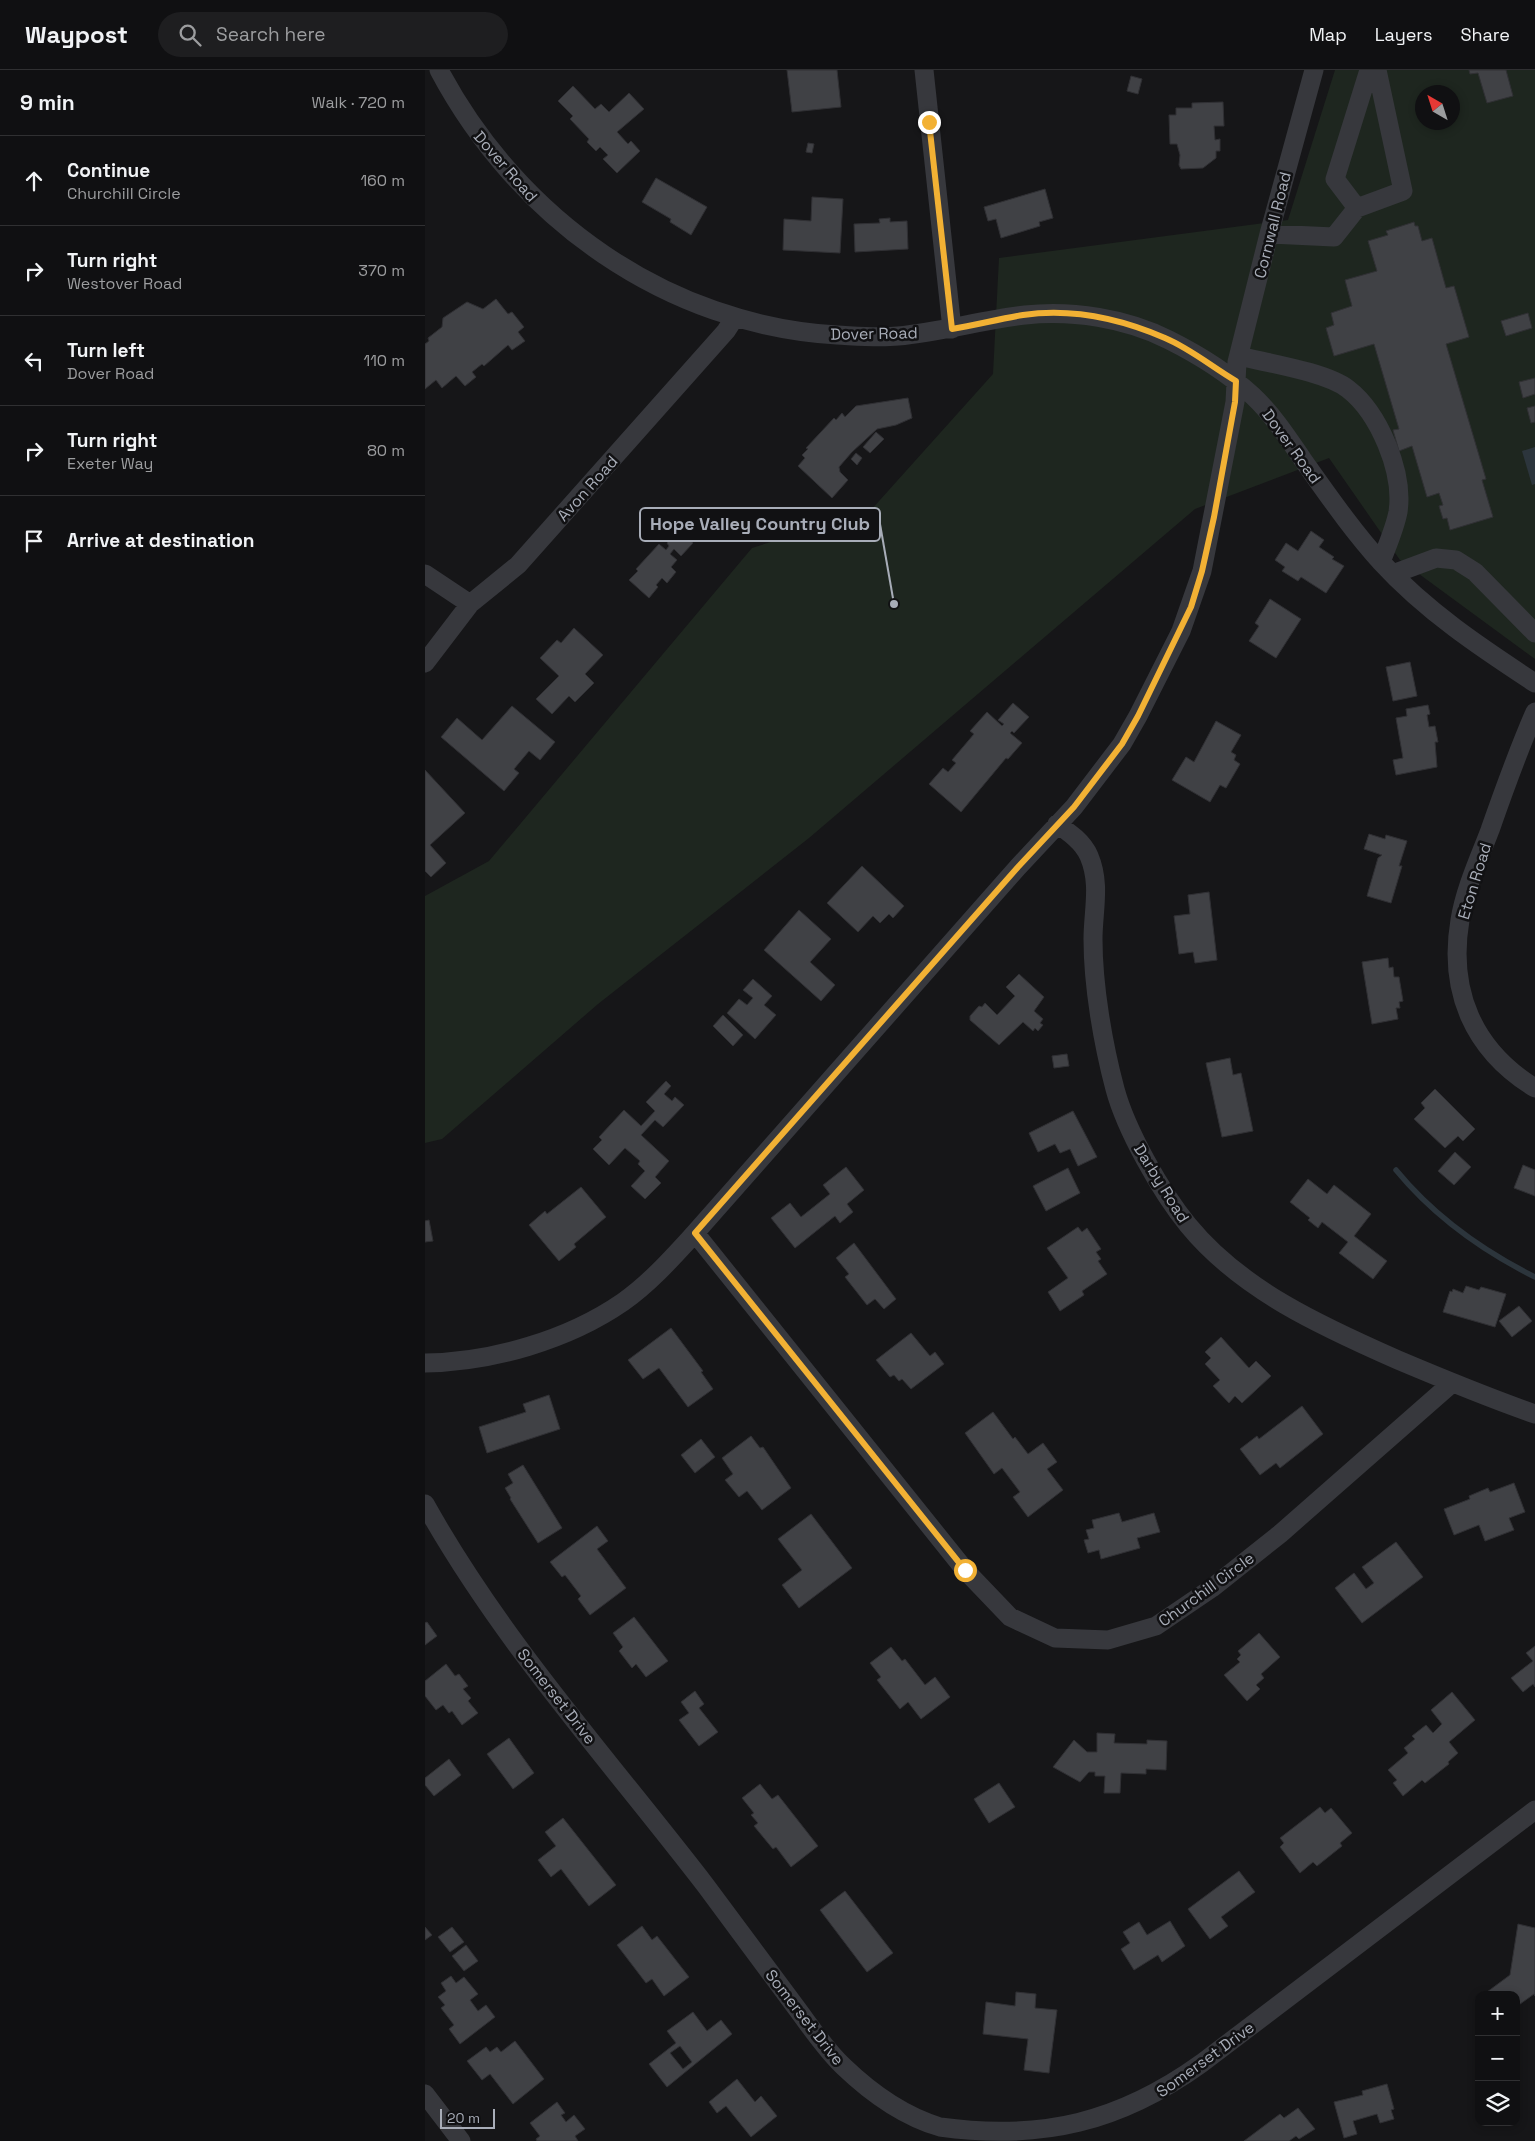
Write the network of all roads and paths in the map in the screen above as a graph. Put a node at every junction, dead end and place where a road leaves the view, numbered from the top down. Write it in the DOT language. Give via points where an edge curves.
graph roads {
  1 [pos="439,70"];
  2 [pos="924,70"];
  3 [pos="1314,70"];
  4 [pos="1369,70"];
  5 [pos="1377,70"];
  6 [pos="1357,208"];
  7 [pos="1269,234"];
  8 [pos="735,317"];
  9 [pos="952,329"];
  10 [pos="1239,356"];
  11 [pos="1236,381"];
  12 [pos="1387,568"];
  13 [pos="425,574"];
  14 [pos="470,604"];
  15 [pos="1535,633"];
  16 [pos="428,656"];
  17 [pos="1535,683"];
  18 [pos="1535,712"];
  19 [pos="1057,824"];
  20 [pos="1535,1088"];
  21 [pos="695,1233"];
  22 [pos="425,1363"];
  23 [pos="1452,1382"];
  24 [pos="1535,1414"];
  25 [pos="425,1504"];
  26 [pos="1535,1810"];
  27 [pos="425,2094"];
  28 [pos="461,2141"];
  1 -- 8 [label="street, Dover Road" via="473,127 506,170 564,226 640,279"];
  2 -- 9 [label="street"];
  3 -- 7 [label="street, Cornwall Road"];
  4 -- 6 [label="street" via="1335,179"];
  5 -- 6 [label="street" via="1403,191"];
  6 -- 7 [label="street" via="1334,237"];
  7 -- 10 [label="street, Cornwall Road"];
  8 -- 9 [label="street, Dover Road" via="811,333 869,337"];
  8 -- 14 [label="street, Avon Road" via="518,565"];
  9 -- 11 [label="street, Dover Road" via="1025,315 1094,316 1166,338"];
  10 -- 11 [label="street, Cornwall Road"];
  10 -- 12 [label="street" via="1326,379 1347,389 1374,418 1385,439 1397,486 1398,511"];
  11 -- 12 [label="street, Dover Road" via="1276,421 1343,517"];
  11 -- 19 [label="street, Cornwall Road" via="1214,517 1191,607 1122,744 1086,793"];
  12 -- 15 [label="street" via="1436,558 1456,560 1475,572"];
  12 -- 17 [label="street, Dover Road" via="1448,624"];
  13 -- 14 [label="street"];
  14 -- 16 [label="street, Avon Road"];
  18 -- 20 [label="street, Eton Road" via="1510,771 1467,892 1460,919 1457,970 1464,1000 1490,1052"];
  19 -- 21 [label="street, Cornwall Road"];
  19 -- 23 [label="street, Darby Road" via="1080,842 1089,855 1095,874 1097,893 1093,940 1098,999 1115,1090 1135,1140 1188,1226 1221,1258 1290,1308 1358,1342"];
  21 -- 22 [label="street, Cornwall Road" via="624,1301 578,1328 526,1348"];
  21 -- 23 [label="street, Churchill Circle" via="965,1570 1011,1617 1055,1638 1108,1640 1156,1626 1212,1588 1280,1534"];
  23 -- 24 [label="street, Darby Road"];
  25 -- 26 [label="street, Somerset Drive" via="502,1626 706,1886 830,2052 876,2095 907,2114 940,2127 983,2138 1029,2139 1079,2130 1147,2102"];
  27 -- 28 [label="street"];
}
